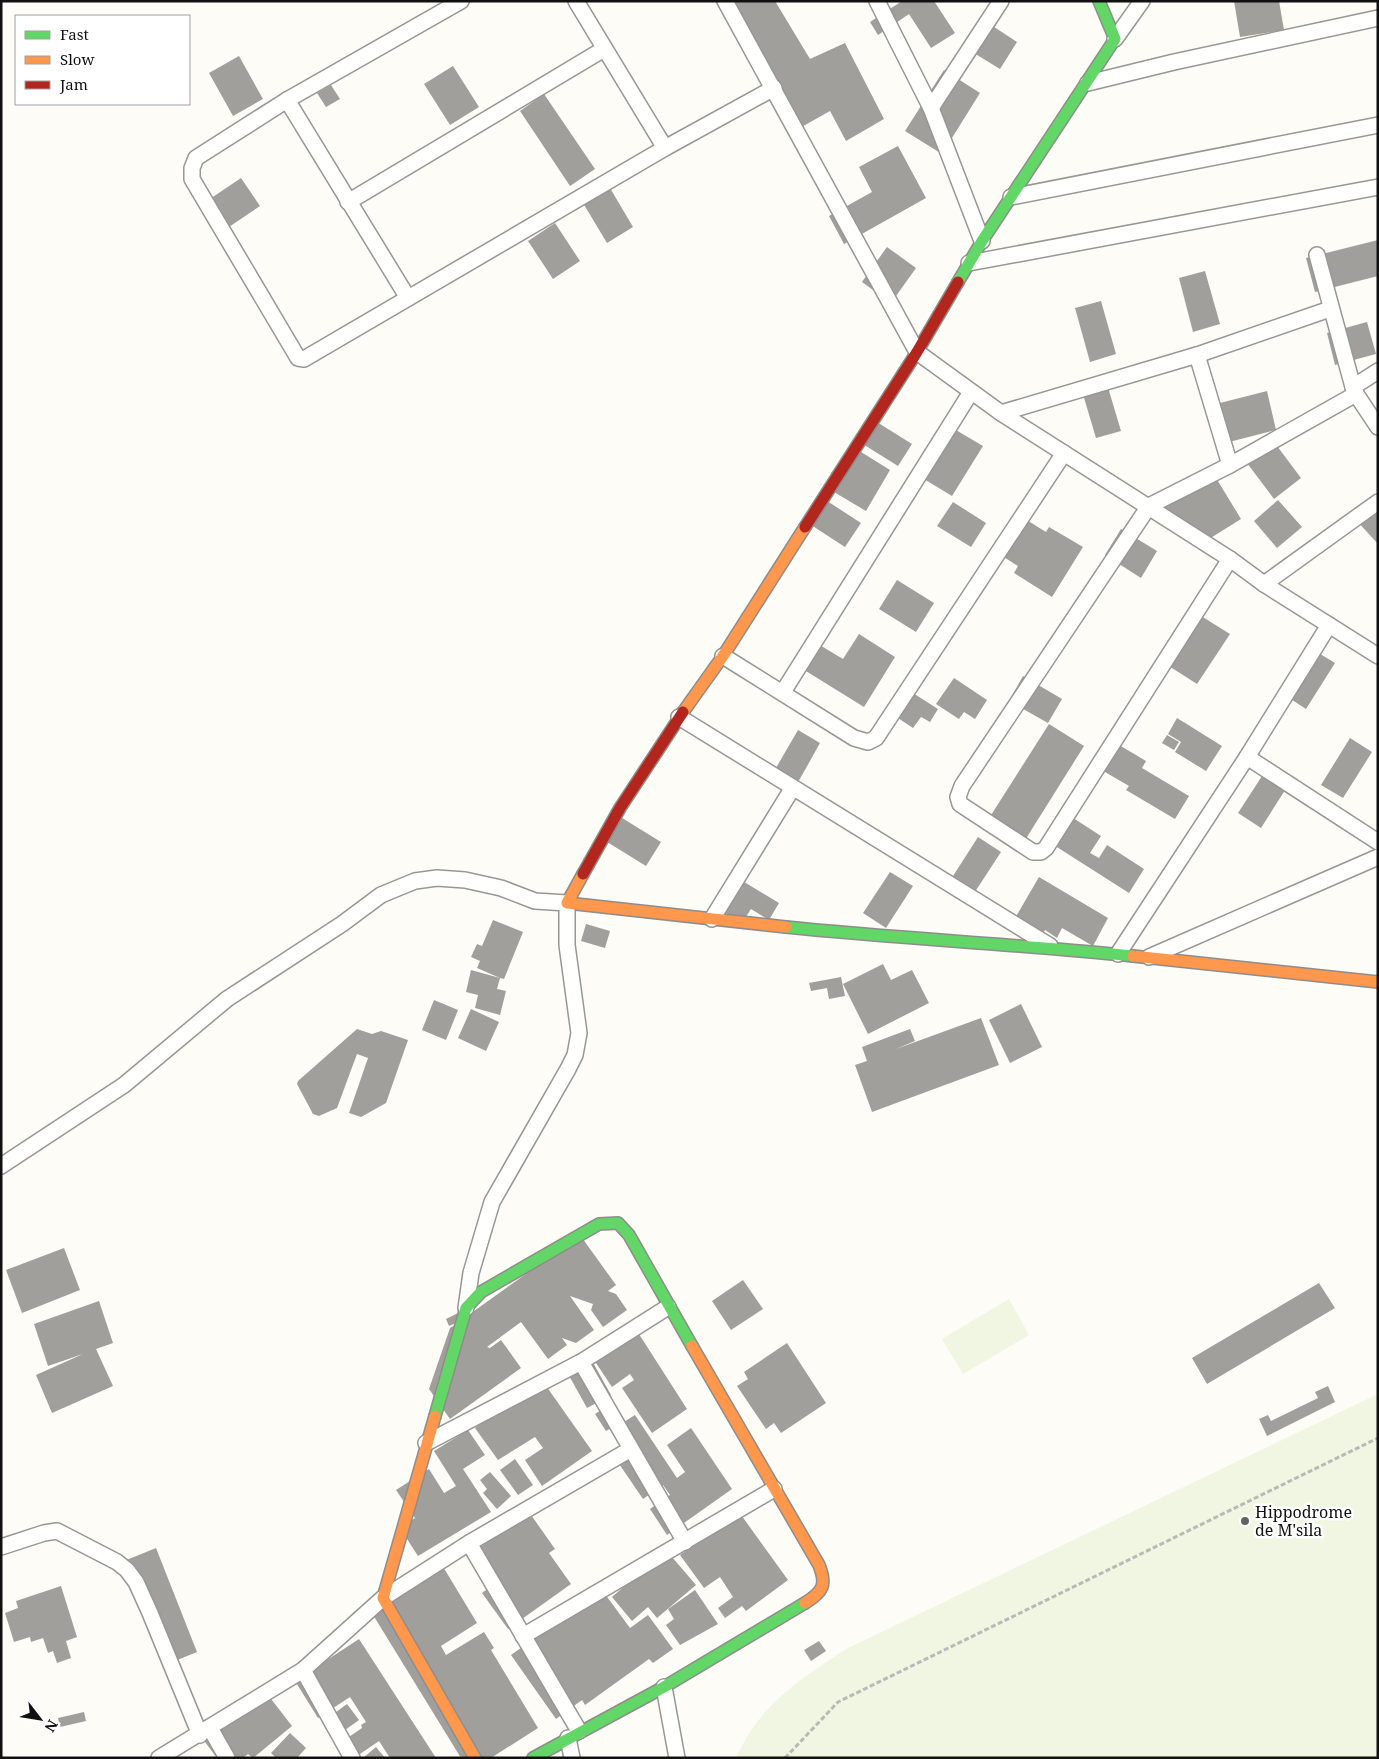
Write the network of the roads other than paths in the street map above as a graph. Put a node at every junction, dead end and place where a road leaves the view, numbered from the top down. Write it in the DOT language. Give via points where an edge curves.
graph roads {
  1 [pos="461,1"];
  2 [pos="576,1"];
  3 [pos="725,1"];
  4 [pos="877,1"];
  5 [pos="1001,1"];
  6 [pos="1099,1"];
  7 [pos="1142,1"];
  8 [pos="1378,18"];
  9 [pos="1116,39"];
  10 [pos="604,49"];
  11 [pos="1088,83"];
  12 [pos="774,88"];
  13 [pos="287,100"];
  14 [pos="931,108"];
  15 [pos="1378,125"];
  16 [pos="665,148"];
  17 [pos="1378,187"];
  18 [pos="1011,197"];
  19 [pos="348,202"];
  20 [pos="982,241"];
  21 [pos="1317,255"];
  22 [pos="969,264"];
  23 [pos="408,298"];
  24 [pos="1330,309"];
  25 [pos="917,352"];
  26 [pos="1197,355"];
  27 [pos="1378,371"];
  28 [pos="1354,390"];
  29 [pos="971,392"];
  30 [pos="1001,413"];
  31 [pos="1378,427"];
  32 [pos="1064,453"];
  33 [pos="1230,465"];
  34 [pos="1378,502"];
  35 [pos="1149,506"];
  36 [pos="1230,559"];
  37 [pos="1264,584"];
  38 [pos="1329,625"];
  39 [pos="723,656"];
  40 [pos="1378,656"];
  41 [pos="783,692"];
  42 [pos="679,717"];
  43 [pos="1247,758"];
  44 [pos="792,789"];
  45 [pos="1378,842"];
  46 [pos="1378,857"];
  47 [pos="567,903"];
  48 [pos="712,919"];
  49 [pos="1052,948"];
  50 [pos="1118,954"];
  51 [pos="1149,958"];
  52 [pos="1378,982"];
  53 [pos="1,1166"];
  54 [pos="668,1307"];
  55 [pos="466,1308"];
  56 [pos="580,1362"];
  57 [pos="426,1443"];
  58 [pos="631,1449"];
  59 [pos="774,1489"];
  60 [pos="685,1542"];
  61 [pos="469,1543"];
  62 [pos="1,1547"];
  63 [pos="383,1598"];
  64 [pos="523,1636"];
  65 [pos="303,1670"];
  66 [pos="664,1687"];
  67 [pos="205,1731"];
  68 [pos="574,1735"];
  69 [pos="160,1758"];
  70 [pos="227,1758"];
  71 [pos="352,1758"];
  72 [pos="474,1758"];
  73 [pos="533,1758"];
  74 [pos="572,1758"];
  75 [pos="677,1758"];
  1 -- 13 [label="street"];
  2 -- 10 [label="street"];
  3 -- 12 [label="street"];
  4 -- 14 [label="street"];
  5 -- 14 [label="street"];
  6 -- 9 [label="street"];
  7 -- 9 [label="street"];
  8 -- 11 [label="street"];
  9 -- 11 [label="street"];
  10 -- 16 [label="street"];
  10 -- 19 [label="street"];
  11 -- 18 [label="street"];
  12 -- 16 [label="street"];
  12 -- 25 [label="street"];
  13 -- 19 [label="street"];
  13 -- 23 [label="street" via="196,158 192,179 296,356 304,360"];
  14 -- 20 [label="street"];
  15 -- 18 [label="street"];
  16 -- 23 [label="street"];
  17 -- 22 [label="street"];
  18 -- 20 [label="street"];
  19 -- 23 [label="street"];
  20 -- 22 [label="street"];
  21 -- 24 [label="street"];
  22 -- 25 [label="street"];
  24 -- 26 [label="street"];
  24 -- 28 [label="street"];
  25 -- 29 [label="street"];
  25 -- 39 [label="street"];
  26 -- 30 [label="street"];
  26 -- 33 [label="street"];
  27 -- 28 [label="street"];
  28 -- 31 [label="street"];
  28 -- 33 [label="street"];
  29 -- 30 [label="street"];
  29 -- 41 [label="street"];
  30 -- 32 [label="street"];
  32 -- 35 [label="street"];
  32 -- 41 [label="street" via="876,738 868,742 854,738"];
  33 -- 35 [label="street"];
  34 -- 37 [label="street"];
  35 -- 36 [label="street"];
  35 -- 36 [label="street" via="958,793 960,804 998,830 1033,852 1046,848"];
  36 -- 37 [label="street"];
  37 -- 38 [label="street"];
  38 -- 40 [label="street"];
  38 -- 43 [label="street"];
  39 -- 41 [label="street"];
  39 -- 42 [label="street"];
  42 -- 44 [label="street"];
  42 -- 47 [label="street" via="620,808"];
  43 -- 45 [label="street"];
  43 -- 50 [label="street"];
  44 -- 48 [label="street"];
  44 -- 49 [label="street"];
  46 -- 51 [label="street"];
  47 -- 48 [label="street"];
  47 -- 53 [label="street" via="540,902 501,888 437,878 380,895 342,924 227,999 124,1085"];
  47 -- 55 [label="street" via="567,945 578,1043 568,1069 492,1202 471,1273"];
  48 -- 49 [label="street" via="870,936"];
  49 -- 50 [label="street"];
  50 -- 51 [label="street"];
  51 -- 52 [label="street"];
  54 -- 55 [label="street" via="624,1227 608,1222 599,1224 481,1292"];
  54 -- 56 [label="street"];
  54 -- 59 [label="street"];
  55 -- 57 [label="street"];
  56 -- 57 [label="street"];
  56 -- 58 [label="street"];
  57 -- 63 [label="street"];
  58 -- 60 [label="street"];
  58 -- 61 [label="street"];
  59 -- 60 [label="street"];
  59 -- 66 [label="street" via="819,1565 824,1577 819,1593"];
  60 -- 64 [label="street"];
  61 -- 63 [label="street"];
  61 -- 64 [label="street"];
  62 -- 67 [label="street" via="44,1532 57,1531 118,1562 127,1570 136,1582"];
  63 -- 65 [label="street"];
  63 -- 72 [label="street"];
  64 -- 68 [label="street"];
  65 -- 67 [label="street"];
  65 -- 71 [label="street"];
  66 -- 68 [label="street"];
  66 -- 75 [label="street"];
  67 -- 69 [label="street"];
  67 -- 70 [label="street"];
  68 -- 73 [label="street"];
  68 -- 74 [label="street"];
}
